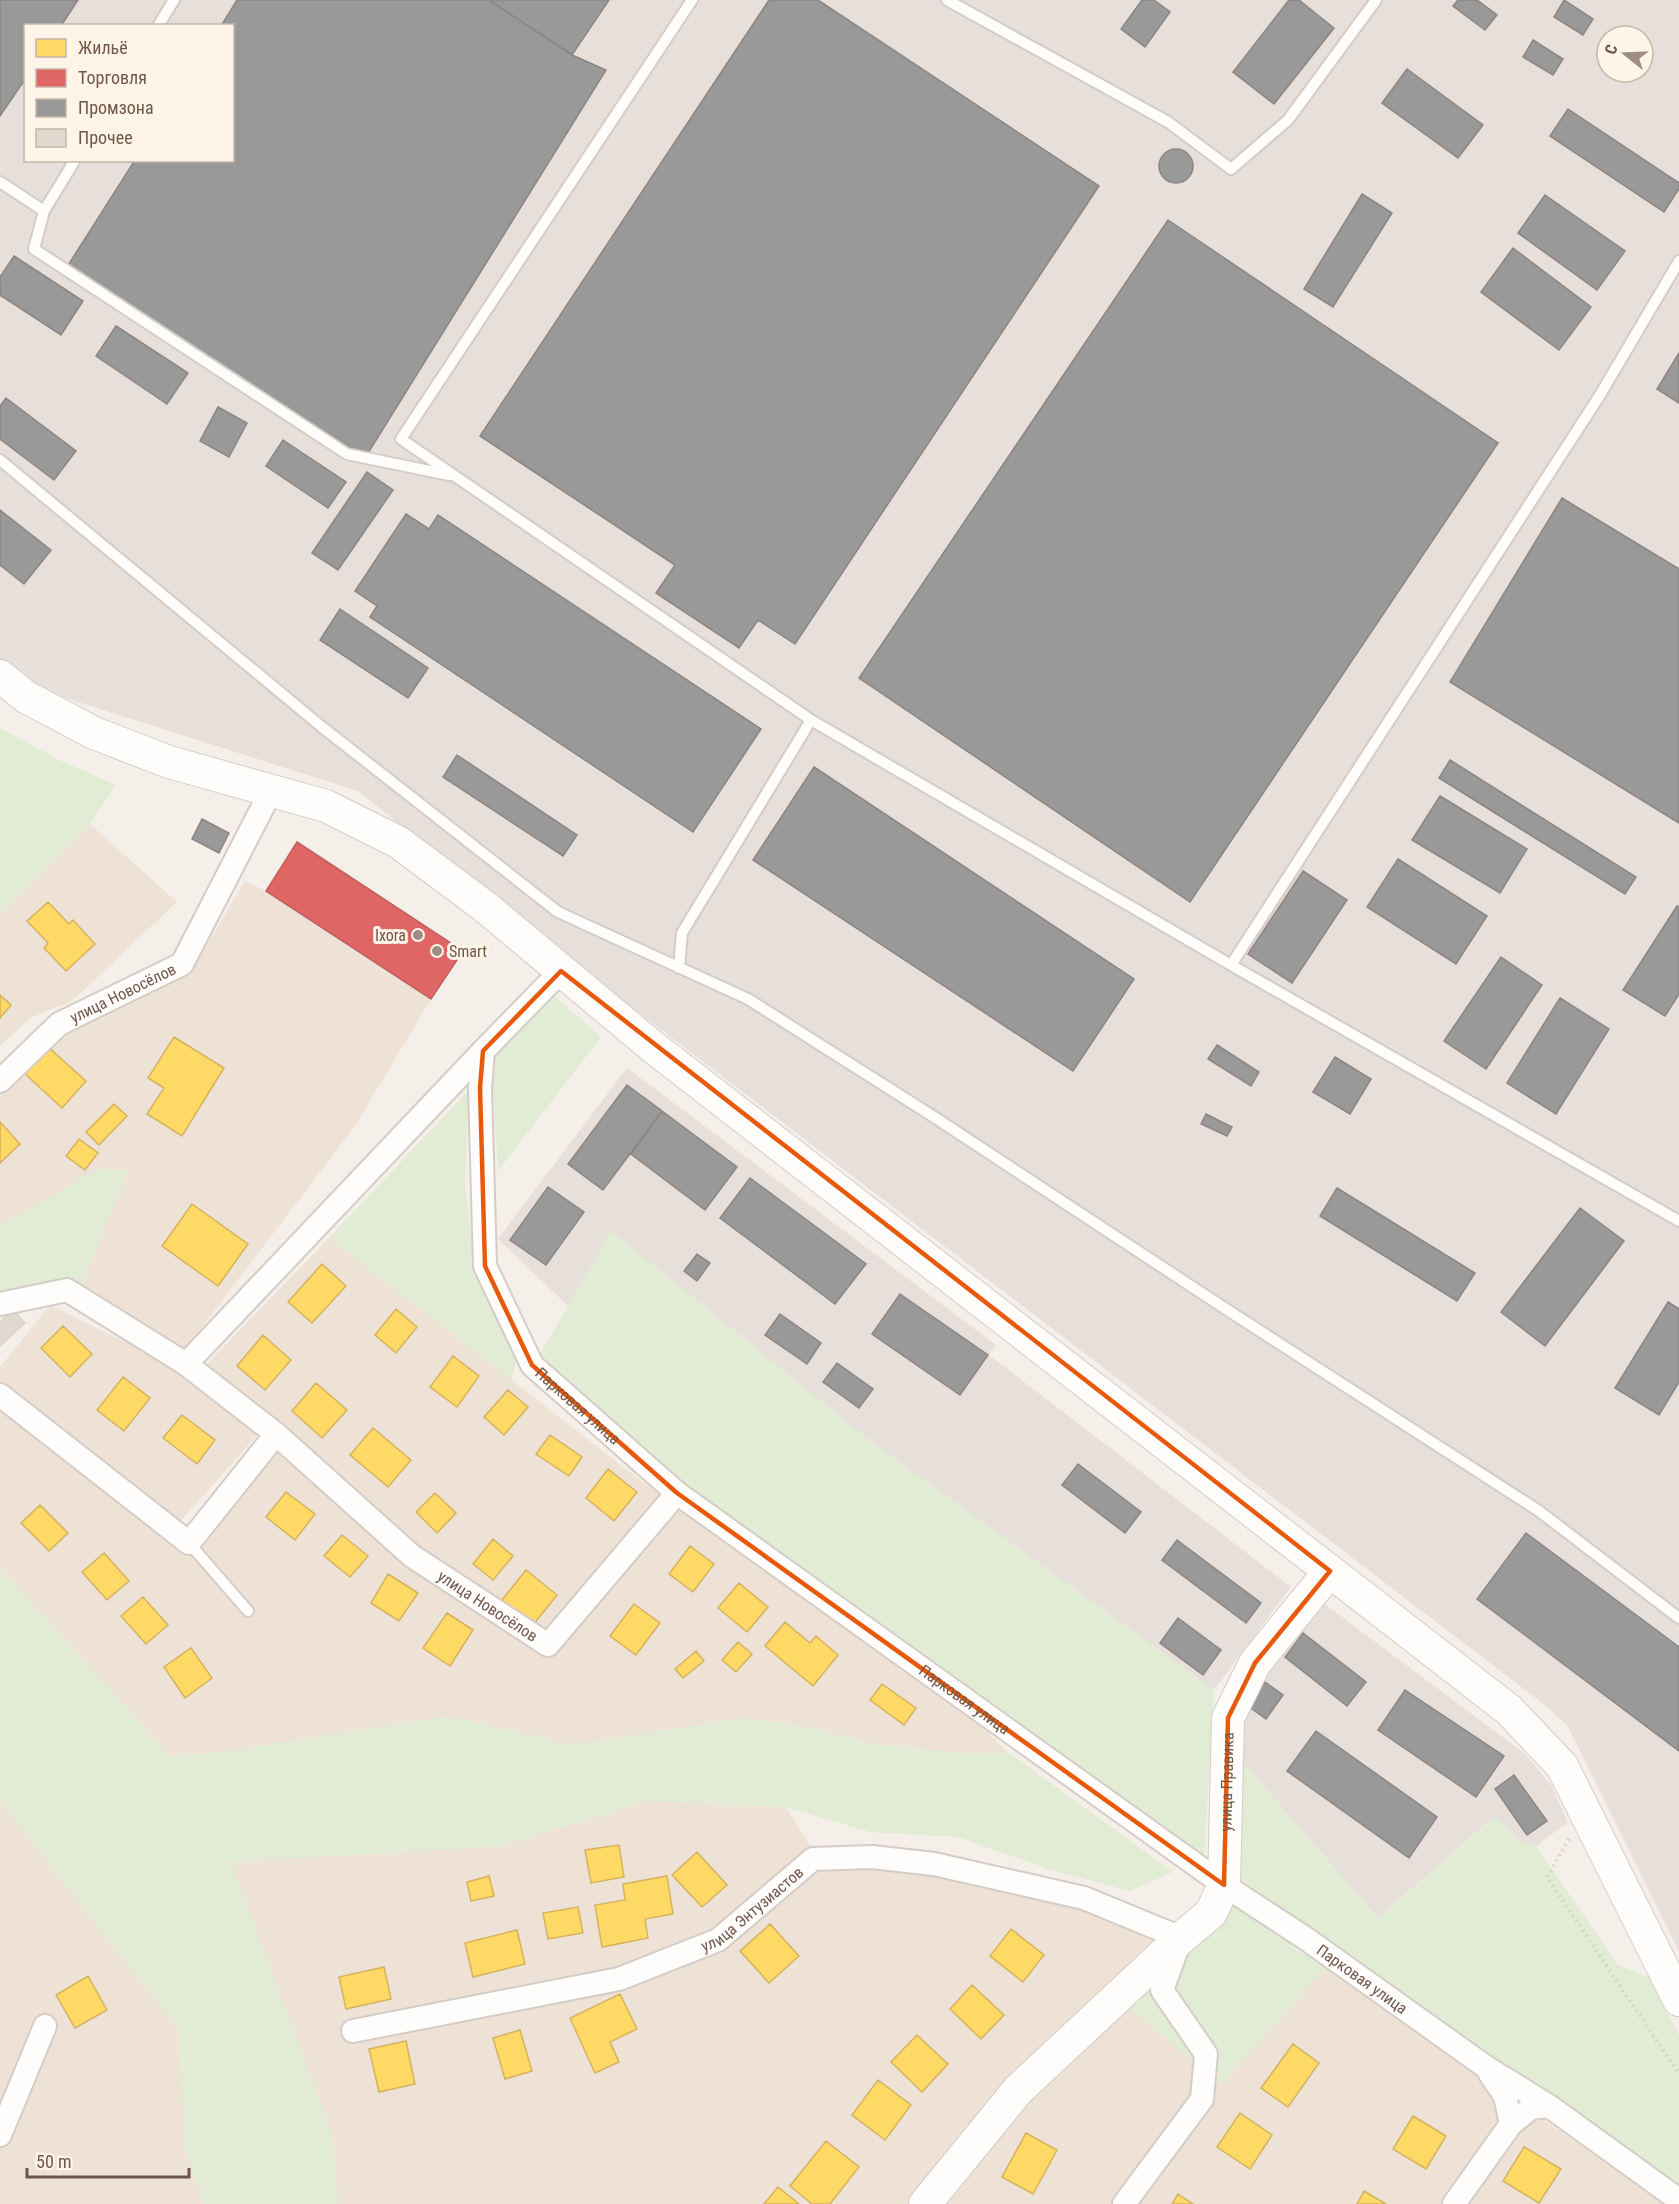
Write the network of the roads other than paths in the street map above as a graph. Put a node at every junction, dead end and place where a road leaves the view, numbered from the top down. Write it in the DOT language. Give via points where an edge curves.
graph roads {
  1 [pos="174,0"];
  2 [pos="692,0"];
  3 [pos="947,0"];
  4 [pos="1376,0"];
  5 [pos="159,24"];
  6 [pos="74,162"];
  7 [pos="0,182"];
  8 [pos="44,211"];
  9 [pos="1679,261"];
  10 [pos="0,460"];
  11 [pos="456,476"];
  12 [pos="0,676"];
  13 [pos="811,720"];
  14 [pos="271,791"];
  15 [pos="1232,965"];
  16 [pos="679,968"];
  17 [pos="561,971"];
  18 [pos="483,1051"];
  19 [pos="0,1081"];
  20 [pos="1679,1221"];
  21 [pos="0,1304"];
  22 [pos="186,1364"];
  23 [pos="0,1395"];
  24 [pos="276,1434"];
  25 [pos="677,1493"];
  26 [pos="189,1543"];
  27 [pos="1330,1571"];
  28 [pos="248,1611"];
  29 [pos="1679,1618"];
  30 [pos="1224,1885"];
  31 [pos="1181,1938"];
  32 [pos="1679,2000"];
  33 [pos="45,2026"];
  34 [pos="353,2031"];
  35 [pos="1486,2067"];
  36 [pos="1550,2106"];
  37 [pos="1511,2124"];
  38 [pos="0,2135"];
  39 [pos="1679,2200"];
  40 [pos="926,2204"];
  41 [pos="1124,2204"];
  42 [pos="1454,2204"];
  1 -- 5 [label="lane"];
  2 -- 11 [label="lane" via="401,439"];
  3 -- 4 [label="lane" via="1168,122 1231,169 1288,120"];
  6 -- 8 [label="lane"];
  7 -- 8 [label="lane"];
  8 -- 11 [label="lane" via="34,249 347,454"];
  9 -- 15 [label="lane" via="1600,395"];
  10 -- 16 [label="lane" via="322,727 558,912"];
  11 -- 13 [label="lane"];
  12 -- 14 [label="street" via="26,697 94,733 169,762"];
  13 -- 15 [label="lane"];
  13 -- 16 [label="lane" via="682,933"];
  14 -- 17 [label="street" via="326,806 398,842 484,906"];
  14 -- 19 [label="street, улица Новосёлов" via="182,964 59,1024"];
  15 -- 20 [label="lane"];
  16 -- 29 [label="lane" via="748,999 931,1115 1539,1511"];
  17 -- 18 [label="street"];
  17 -- 27 [label="street" via="652,1047"];
  18 -- 22 [label="street"];
  18 -- 25 [label="street, Парковая улица" via="480,1088 485,1266 532,1365"];
  21 -- 22 [label="street, улица Новосёлов" via="67,1290"];
  22 -- 24 [label="street, улица Новосёлов"];
  23 -- 26 [label="street"];
  24 -- 25 [label="street, улица Новосёлов" via="412,1556 548,1645"];
  24 -- 26 [label="street"];
  25 -- 30 [label="street, Парковая улица"];
  26 -- 28 [label="lane"];
  27 -- 30 [label="street, улица Правика" via="1255,1663 1227,1718"];
  27 -- 32 [label="street" via="1509,1710 1562,1766"];
  30 -- 31 [label="street, улица Правика" via="1211,1913"];
  30 -- 35 [label="street, Парковая улица"];
  31 -- 34 [label="street, улица Энтузиастов" via="1084,1898 934,1864 872,1857 813,1859 718,1940 620,1979"];
  31 -- 40 [label="street, улица Правика" via="1018,2090"];
  31 -- 41 [label="street" via="1162,1990 1206,2054 1202,2099"];
  33 -- 38 [label="street"];
  35 -- 36 [label="street, Парковая улица"];
  35 -- 37 [label="street" via="1505,2096"];
  36 -- 37 [label="street" via="1532,2108"];
  36 -- 39 [label="street, Парковая улица"];
  37 -- 42 [label="street"];
}
